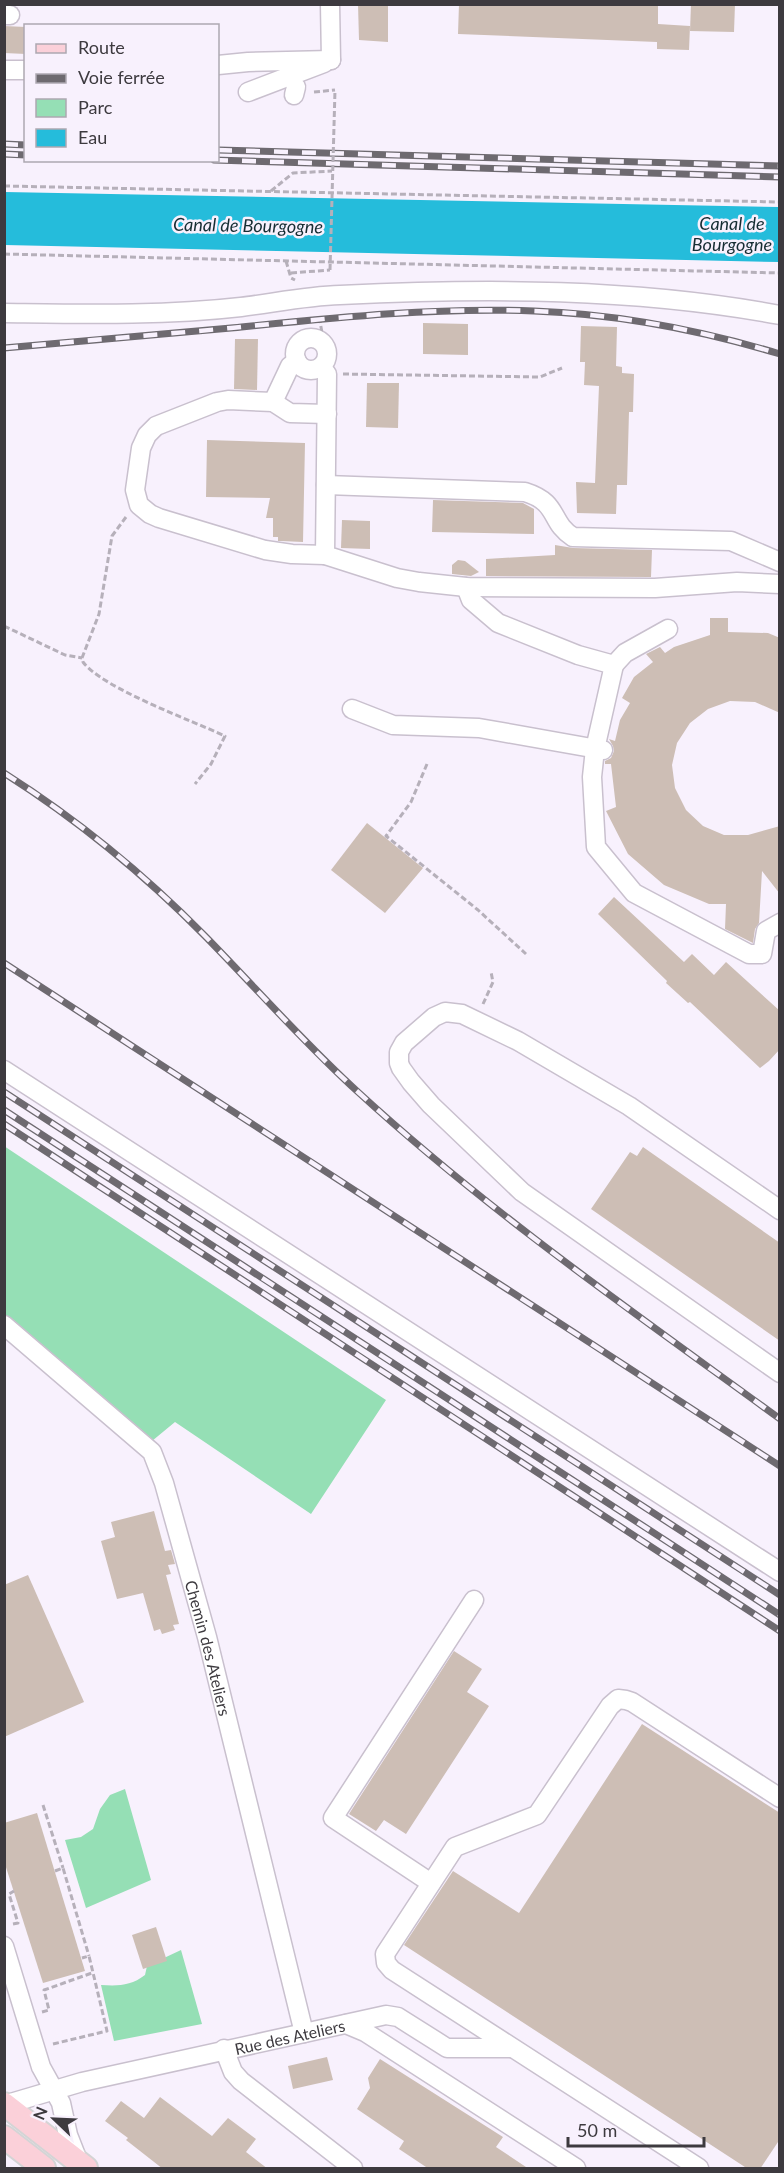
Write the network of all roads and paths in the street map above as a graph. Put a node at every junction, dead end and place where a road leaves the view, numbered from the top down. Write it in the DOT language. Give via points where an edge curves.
graph roads {
  1 [pos="330,4"];
  2 [pos="331,60"];
  3 [pos="219,65"];
  4 [pos="4,70"];
  5 [pos="24,70"];
  6 [pos="314,76"];
  7 [pos="335,90"];
  8 [pos="248,92"];
  9 [pos="332,171"];
  10 [pos="4,186"];
  11 [pos="271,191"];
  12 [pos="780,202"];
  13 [pos="4,254"];
  14 [pos="291,273"];
  15 [pos="780,273"];
  16 [pos="4,313"];
  17 [pos="780,315"];
  18 [pos="297,361"];
  19 [pos="562,368"];
  20 [pos="324,370"];
  21 [pos="273,402"];
  22 [pos="327,414"];
  23 [pos="326,485"];
  24 [pos="139,505"];
  25 [pos="325,555"];
  26 [pos="780,562"];
  27 [pos="780,584"];
  28 [pos="466,587"];
  29 [pos="4,626"];
  30 [pos="668,628"];
  31 [pos="82,658"];
  32 [pos="614,665"];
  33 [pos="352,709"];
  34 [pos="599,750"];
  35 [pos="427,764"];
  36 [pos="195,784"];
  37 [pos="780,923"];
  38 [pos="526,954"];
  39 [pos="491,972"];
  40 [pos="482,1008"];
  41 [pos="4,1070"];
  42 [pos="780,1210"];
  43 [pos="4,1325"];
  44 [pos="780,1373"];
  45 [pos="780,1572"];
  46 [pos="474,1600"];
  47 [pos="780,1798"];
  48 [pos="43,1805"];
  49 [pos="63,1868"];
  50 [pos="55,1871"];
  51 [pos="431,1882"];
  52 [pos="14,1892"];
  53 [pos="13,1924"];
  54 [pos="4,1947"];
  55 [pos="88,1956"];
  56 [pos="82,1958"];
  57 [pos="92,1973"];
  58 [pos="39,2013"];
  59 [pos="346,2024"];
  60 [pos="304,2033"];
  61 [pos="49,2046"];
  62 [pos="513,2048"];
  63 [pos="224,2049"];
  64 [pos="54,2089"];
  65 [pos="5,2105"];
  66 [pos="4,2137"];
  67 [pos="82,2166"];
  68 [pos="44,2169"];
  69 [pos="353,2169"];
  70 [pos="576,2169"];
  71 [pos="699,2169"];
  1 -- 2 [label="street"];
  2 -- 3 [label="street"];
  2 -- 6 [label="street"];
  2 -- 8 [label="street"];
  4 -- 5 [label="street"];
  7 -- 9 [label="path, bridge"];
  9 -- 11 [label="path" via="294,173"];
  9 -- 14 [label="path, bridge" via="330,270"];
  10 -- 11 [label="path"];
  11 -- 12 [label="path"];
  13 -- 15 [label="path"];
  16 -- 17 [label="street" via="142,314 338,295 472,291 665,299"];
  18 -- 20 [label="street" via="309,370"];
  18 -- 20 [label="street" via="298,346 306,339 317,339 327,350"];
  18 -- 21 [label="street" via="290,366"];
  19 -- 20 [label="path" via="540,377"];
  20 -- 22 [label="street"];
  21 -- 22 [label="street" via="290,413"];
  21 -- 24 [label="street" via="217,402 156,426 139,455 135,490"];
  22 -- 23 [label="street"];
  23 -- 25 [label="street"];
  23 -- 26 [label="street" via="525,492 538,496 552,508 562,530 573,537 731,542"];
  24 -- 25 [label="street" via="159,518 265,550"];
  24 -- 31 [label="path" via="112,536 99,614"];
  25 -- 28 [label="street" via="397,578"];
  27 -- 28 [label="street" via="753,581 654,588"];
  28 -- 32 [label="street" via="471,600 498,623"];
  29 -- 31 [label="path" via="65,655"];
  30 -- 32 [label="street" via="625,653"];
  31 -- 36 [label="path" via="87,668 120,689 225,736"];
  32 -- 34 [label="street"];
  33 -- 34 [label="street" via="393,725 479,728"];
  34 -- 37 [label="street" via="592,777 596,847 634,893 748,954 762,954 766,931"];
  35 -- 38 [label="path" via="411,802 386,836"];
  39 -- 40 [label="path" via="493,982"];
  41 -- 45 [label="street"];
  42 -- 44 [label="street" via="629,1106 518,1041 462,1014 445,1012 434,1017 399,1052 401,1068 431,1105 522,1192"];
  43 -- 60 [label="street, Chemin des Ateliers" via="152,1452 207,1637"];
  46 -- 51 [label="street" via="333,1818"];
  47 -- 51 [label="street" via="622,1699 610,1706 537,1815 455,1847"];
  48 -- 49 [label="path"];
  49 -- 50 [label="path"];
  49 -- 55 [label="path"];
  51 -- 62 [label="street" via="387,1950 386,1963"];
  52 -- 53 [label="path" via="9,1894 18,1923"];
  54 -- 64 [label="street" via="41,2067"];
  55 -- 56 [label="path"];
  55 -- 57 [label="path"];
  57 -- 58 [label="path" via="44,1990 49,2010"];
  57 -- 61 [label="path" via="107,2031"];
  59 -- 60 [label="street, Rue des Ateliers"];
  59 -- 62 [label="street" via="392,2015 447,2048"];
  59 -- 70 [label="street, Rue des Ateliers" via="365,2032"];
  60 -- 63 [label="street, Rue des Ateliers"];
  62 -- 71 [label="street"];
  63 -- 64 [label="street, Rue des Ateliers"];
  63 -- 69 [label="street" via="241,2081"];
  64 -- 65 [label="street, Rue des Ateliers"];
  64 -- 67 [label="street"];
  65 -- 67 [label="main road"];
  66 -- 68 [label="main road"];
}
